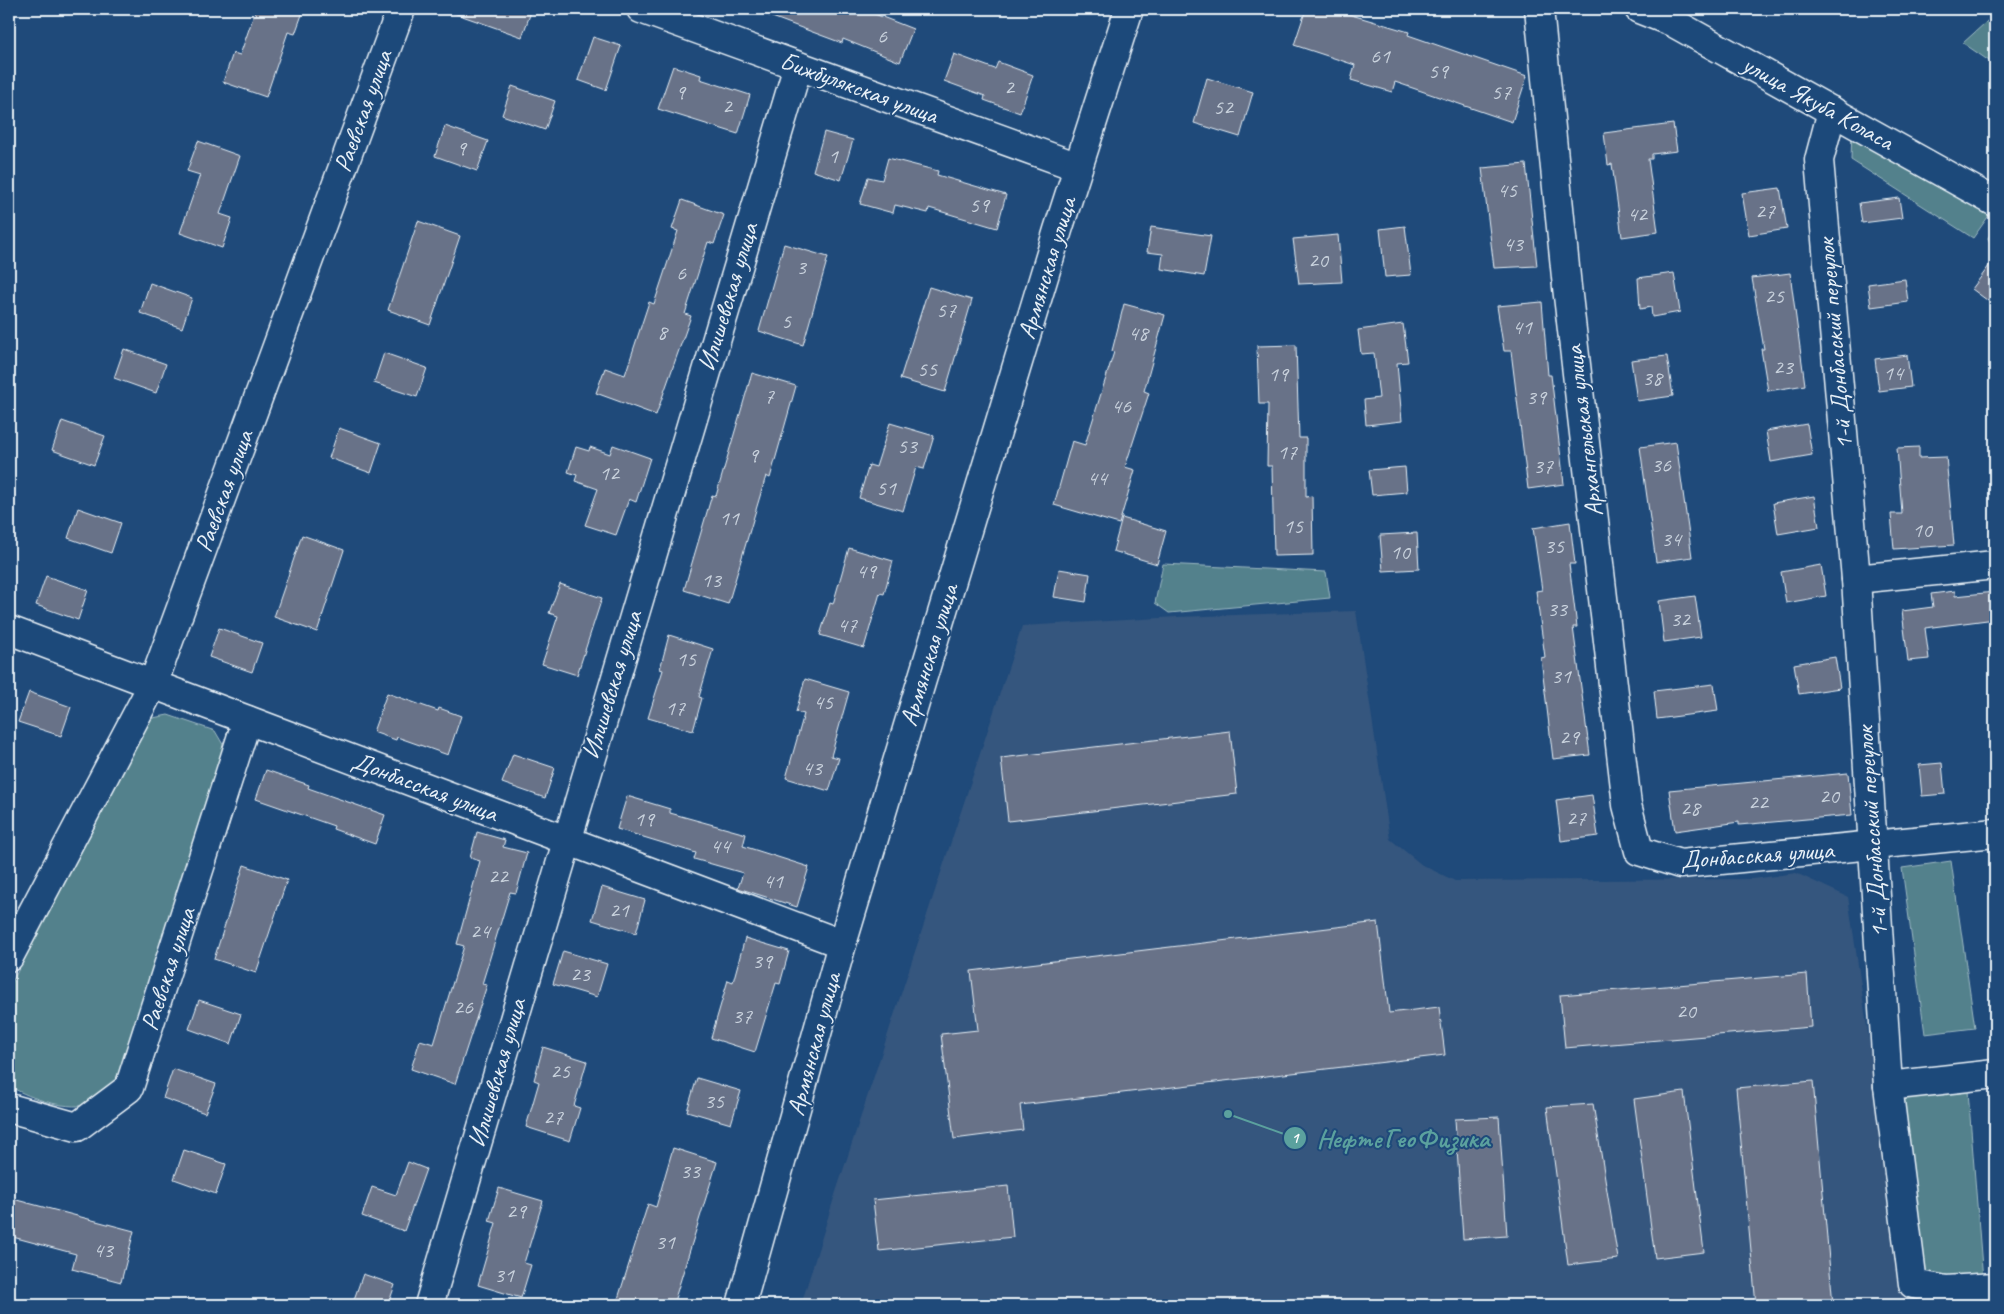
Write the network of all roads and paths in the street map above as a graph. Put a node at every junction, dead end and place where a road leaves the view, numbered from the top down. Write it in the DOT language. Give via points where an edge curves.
graph roads {
  1 [pos="401,9"];
  2 [pos="640,9"];
  3 [pos="1129,9"];
  4 [pos="1539,9"];
  5 [pos="1639,9"];
  6 [pos="798,66"];
  7 [pos="1832,111"];
  8 [pos="1078,167"];
  9 [pos="1995,202"];
  10 [pos="1995,565"];
  11 [pos="1856,579"];
  12 [pos="9,630"];
  13 [pos="153,684"];
  14 [pos="247,720"];
  15 [pos="1995,833"];
  16 [pos="566,840"];
  17 [pos="1873,847"];
  18 [pos="1639,851"];
  19 [pos="842,944"];
  20 [pos="9,957"];
  21 [pos="1995,1074"];
  22 [pos="1888,1086"];
  23 [pos="9,1108"];
  24 [pos="1995,1287"];
  25 [pos="429,1305"];
  26 [pos="741,1305"];
  1 -- 13 [label="street, Раевская улица"];
  2 -- 6 [label="street, Бижбулякская улица"];
  3 -- 8 [label="street, Армянская улица"];
  4 -- 18 [label="street, Архангельская улица" via="1567,287 1627,805"];
  5 -- 7 [label="street, улица Якуба Коласа" via="1672,22"];
  6 -- 8 [label="street, Бижбулякская улица"];
  6 -- 16 [label="street, Илишевская улица"];
  7 -- 9 [label="street, улица Якуба Коласа"];
  7 -- 11 [label="street, 1-й Донбасский переулок" via="1819,160"];
  8 -- 19 [label="street, Армянская улица"];
  10 -- 11 [label="street"];
  11 -- 17 [label="street, 1-й Донбасский переулок"];
  12 -- 13 [label="street, Донбасская улица"];
  13 -- 14 [label="street, Донбасская улица"];
  13 -- 20 [label="street, Раевская улица"];
  14 -- 16 [label="street, Донбасская улица"];
  14 -- 23 [label="street, Раевская улица" via="130,1088 77,1127"];
  15 -- 17 [label="street, Донбасская улица"];
  16 -- 19 [label="street, Донбасская улица"];
  16 -- 25 [label="street, Илишевская улица"];
  17 -- 18 [label="street, Донбасская улица" via="1680,864"];
  17 -- 22 [label="street, 1-й Донбасский переулок"];
  19 -- 26 [label="street, Армянская улица"];
  21 -- 22 [label="street"];
  22 -- 24 [label="street, 1-й Донбасский переулок" via="1913,1284 1946,1290"];
}
